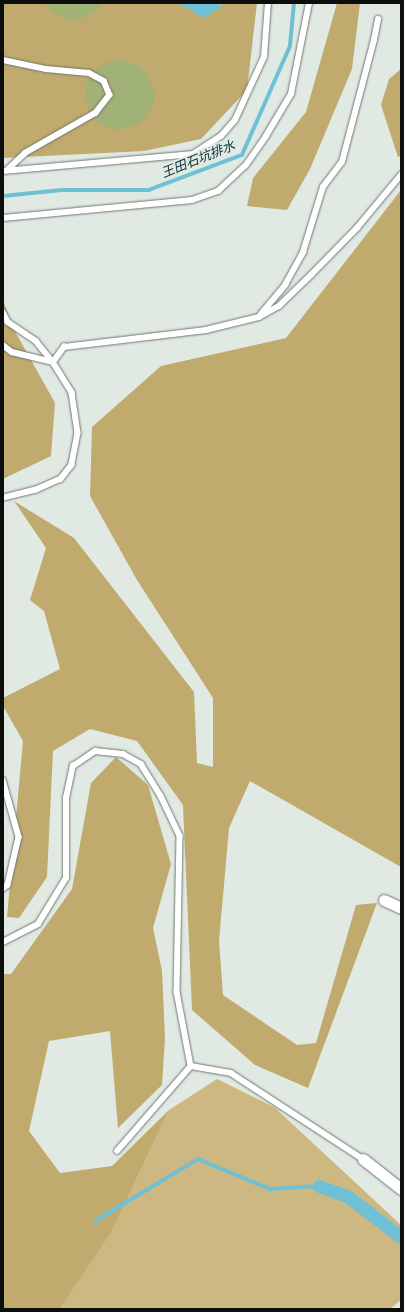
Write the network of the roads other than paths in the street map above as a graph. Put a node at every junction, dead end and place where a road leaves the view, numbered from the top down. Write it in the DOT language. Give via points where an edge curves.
graph roads {
  1 [pos="268,3"];
  2 [pos="309,3"];
  3 [pos="378,19"];
  4 [pos="3,60"];
  5 [pos="6,170"];
  6 [pos="401,175"];
  7 [pos="3,218"];
  8 [pos="3,312"];
  9 [pos="259,317"];
  10 [pos="3,345"];
  11 [pos="53,362"];
  12 [pos="3,498"];
  13 [pos="3,780"];
  14 [pos="3,889"];
  15 [pos="384,900"];
  16 [pos="401,908"];
  17 [pos="3,942"];
  18 [pos="191,1066"];
  19 [pos="117,1151"];
  20 [pos="363,1159"];
  21 [pos="401,1189"];
  1 -- 5 [label="lane" via="264,57 235,120 221,136 193,154 161,159"];
  2 -- 7 [label="lane" via="291,94 246,165 218,190 192,200"];
  3 -- 9 [label="lane" via="342,162 323,186 303,252 286,285"];
  4 -- 5 [label="lane" via="46,69 89,73 104,81 110,95 96,113 26,153"];
  6 -- 9 [label="lane" via="357,228 311,275 279,306"];
  8 -- 11 [label="lane" via="8,322 36,341"];
  9 -- 11 [label="lane" via="206,330 64,348"];
  10 -- 11 [label="lane" via="12,352"];
  11 -- 12 [label="lane" via="72,393 78,433 72,465 61,479 36,490"];
  13 -- 14 [label="lane" via="19,837 8,885"];
  15 -- 16 [label="street"];
  17 -- 18 [label="lane" via="38,924 66,878 66,798 73,766 95,750 124,754 141,764 161,796 180,836 178,992"];
  18 -- 19 [label="lane"];
  18 -- 20 [label="lane" via="231,1073"];
  20 -- 21 [label="street"];
}
